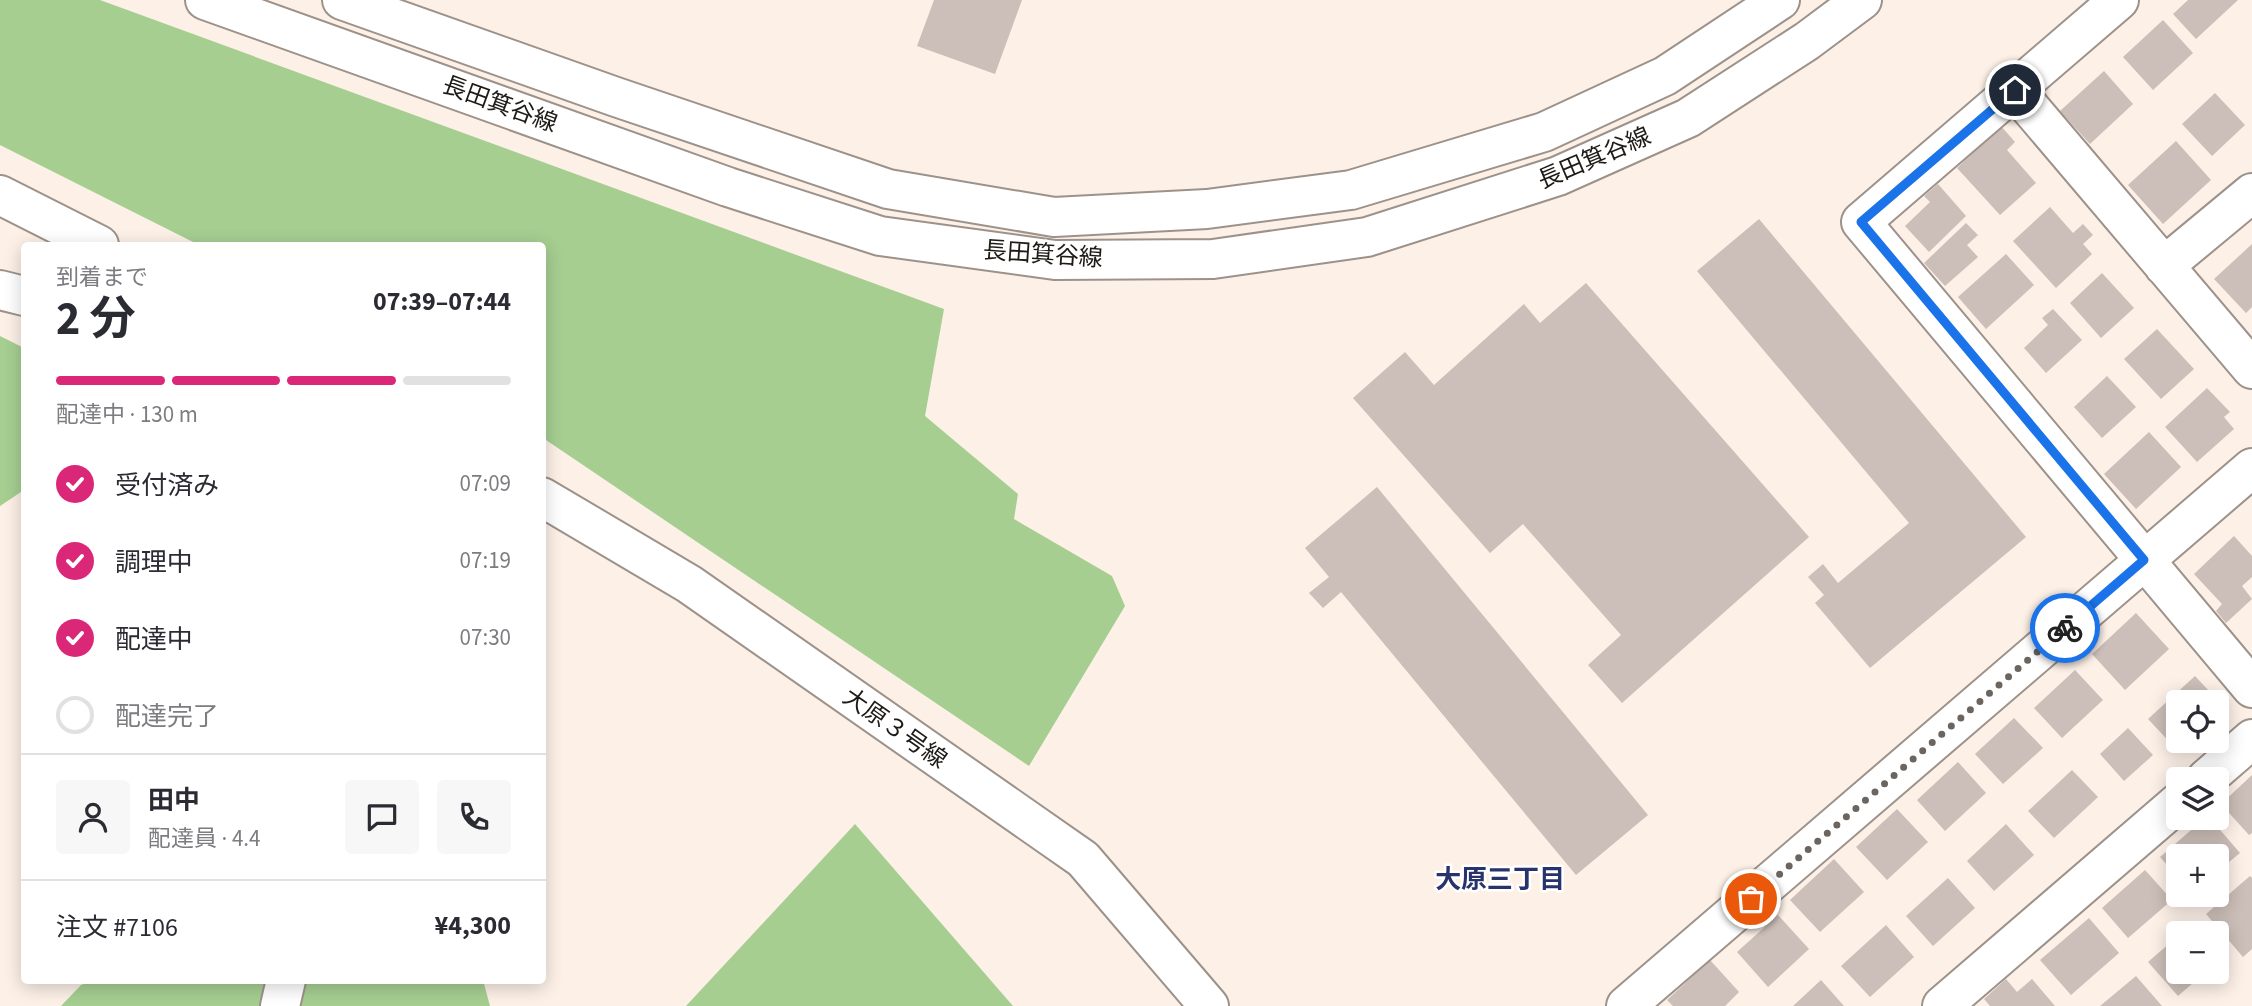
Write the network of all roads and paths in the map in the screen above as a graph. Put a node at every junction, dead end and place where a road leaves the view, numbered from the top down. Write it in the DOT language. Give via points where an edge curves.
graph roads {
  1 [pos="205,0"];
  2 [pos="342,0"];
  3 [pos="1780,0"];
  4 [pos="1862,0"];
  5 [pos="2119,0"];
  6 [pos="2015,90"];
  7 [pos="2252,193"];
  8 [pos="0,195"];
  9 [pos="93,242"];
  10 [pos="2164,266"];
  11 [pos="0,290"];
  12 [pos="21,295"];
  13 [pos="2252,369"];
  14 [pos="2252,468"];
  15 [pos="546,499"];
  16 [pos="2144,560"];
  17 [pos="2252,688"];
  18 [pos="2252,739"];
  19 [pos="2220,767"];
  20 [pos="2166,813"];
  21 [pos="285,984"];
  22 [pos="281,1006"];
  23 [pos="1209,1006"];
  24 [pos="1626,1006"];
  25 [pos="1942,1006"];
  1 -- 4 [label="street, 長田箕谷線" via="728,187 880,236 1081,260 1213,259 1367,237 1558,176 1688,117"];
  2 -- 3 [label="street, 長田箕谷線" via="888,189 1054,217 1207,209 1351,190 1544,132 1665,76"];
  5 -- 6 [label="street"];
  6 -- 10 [label="street"];
  6 -- 16 [label="street" via="1861,222"];
  7 -- 10 [label="street"];
  8 -- 9 [label="street"];
  10 -- 13 [label="street"];
  11 -- 12 [label="street"];
  14 -- 16 [label="street"];
  15 -- 23 [label="street, 大原３号線" via="689,584 1083,859"];
  16 -- 17 [label="street"];
  16 -- 24 [label="street"];
  18 -- 19 [label="street"];
  20 -- 25 [label="street"];
  21 -- 22 [label="street"];
}
